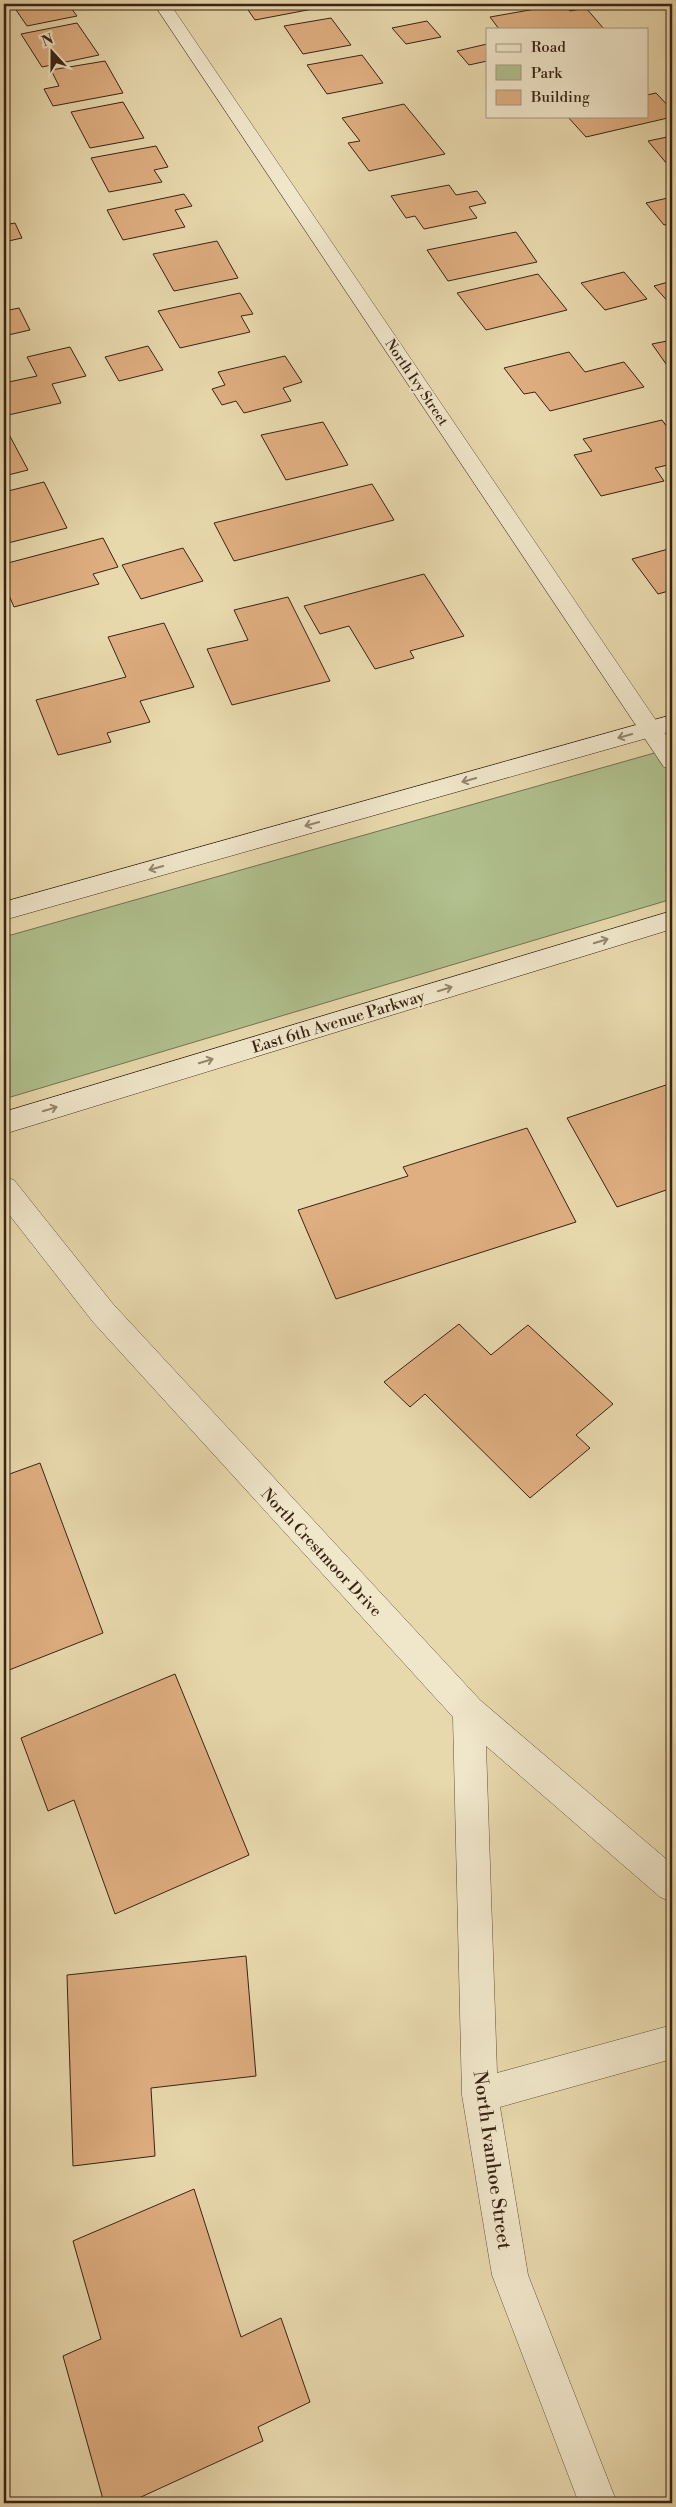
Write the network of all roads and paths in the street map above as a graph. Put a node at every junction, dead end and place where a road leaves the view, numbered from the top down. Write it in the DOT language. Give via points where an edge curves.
graph roads {
  1 [pos="162,4"];
  2 [pos="662,726"];
  3 [pos="672,761"];
  4 [pos="4,911"];
  5 [pos="672,920"];
  6 [pos="4,1123"];
  7 [pos="4,1188"];
  8 [pos="469,1711"];
  9 [pos="672,1885"];
  10 [pos="672,2042"];
  11 [pos="480,2095"];
  12 [pos="598,2503"];
  1 -- 2 [label="street, North Ivy Street"];
  2 -- 3 [label="street, North Ivy Street"];
  2 -- 4 [label="street, one-way"];
  6 -- 5 [label="street, East 6th Avenue Parkway, one-way"];
  7 -- 8 [label="street, North Crestmoor Drive" via="103,1313"];
  8 -- 9 [label="street, North Crestmoor Drive"];
  8 -- 11 [label="street, North Ivanhoe Street"];
  10 -- 11 [label="street"];
  11 -- 12 [label="street, North Ivanhoe Street" via="510,2275"];
}
